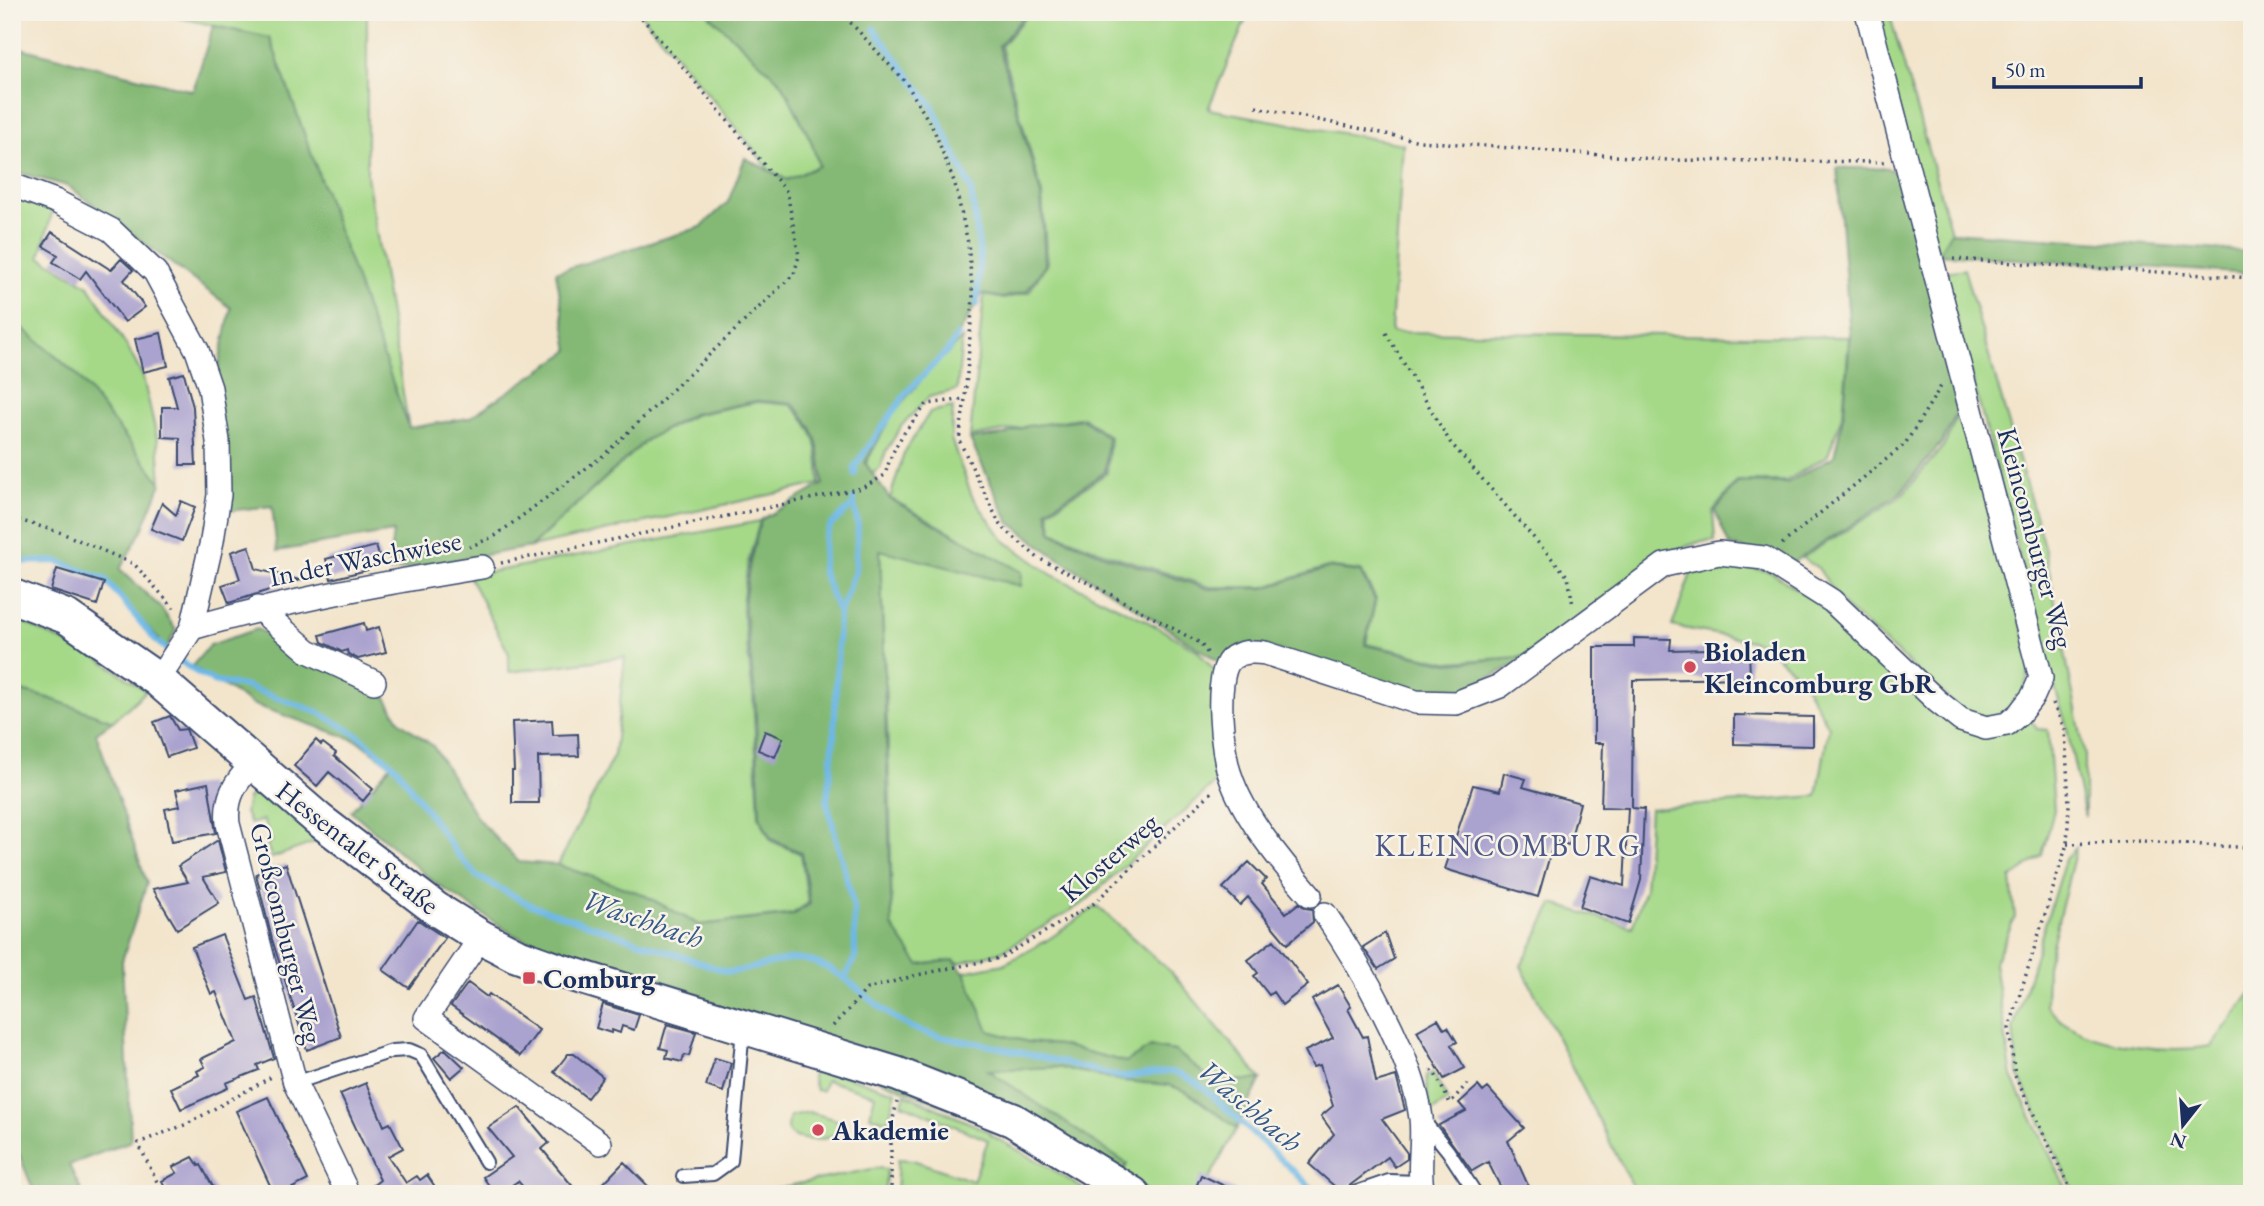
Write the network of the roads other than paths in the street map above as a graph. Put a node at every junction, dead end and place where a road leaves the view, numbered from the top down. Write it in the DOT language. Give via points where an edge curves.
graph roads {
  1 [pos="1867,12"];
  2 [pos="12,185"];
  3 [pos="482,567"];
  4 [pos="12,596"];
  5 [pos="258,608"];
  6 [pos="192,628"];
  7 [pos="158,680"];
  8 [pos="374,682"];
  9 [pos="253,764"];
  10 [pos="1310,895"];
  11 [pos="1325,914"];
  12 [pos="481,937"];
  13 [pos="743,1027"];
  14 [pos="292,1075"];
  15 [pos="1421,1119"];
  16 [pos="600,1143"];
  17 [pos="486,1162"];
  18 [pos="683,1176"];
  19 [pos="1421,1188"];
  20 [pos="348,1194"];
  21 [pos="1133,1194"];
  22 [pos="1351,1194"];
  23 [pos="1476,1194"];
  1 -- 10 [label="street, Kleincomburger Weg" via="2041,678 2033,696 2007,724 1986,728 1961,720 1832,601 1764,558 1720,553 1664,565 1500,686 1456,703 1416,702 1256,651 1238,655 1223,674 1221,727 1230,775 1249,814"];
  2 -- 6 [label="street" via="111,230 155,272 197,350 210,388 218,441 219,495"];
  3 -- 5 [label="street, In der Waschwiese"];
  4 -- 7 [label="main road, Hessentaler Straße" via="67,617"];
  5 -- 6 [label="street, In der Waschwiese"];
  5 -- 8 [label="street, In der Waschwiese" via="308,651"];
  6 -- 7 [label="street"];
  7 -- 9 [label="main road, Hessentaler Straße"];
  9 -- 12 [label="main road, Hessentaler Straße" via="425,901"];
  9 -- 14 [label="street, Großcomburger Weg" via="230,794 228,824"];
  11 -- 15 [label="street" via="1381,1008 1411,1077"];
  12 -- 13 [label="main road, Hessentaler Straße" via="558,970"];
  12 -- 16 [label="street" via="426,1018"];
  13 -- 18 [label="lane" via="731,1161 713,1174"];
  13 -- 21 [label="main road, Hessentaler Straße" via="806,1055 897,1074 1013,1120"];
  14 -- 17 [label="lane, Großcomburger Weg" via="392,1051 421,1055"];
  14 -- 20 [label="street, Großcomburger Weg"];
  15 -- 19 [label="street"];
  15 -- 23 [label="lane"];
  19 -- 22 [label="lane" via="1389,1181"];
}
